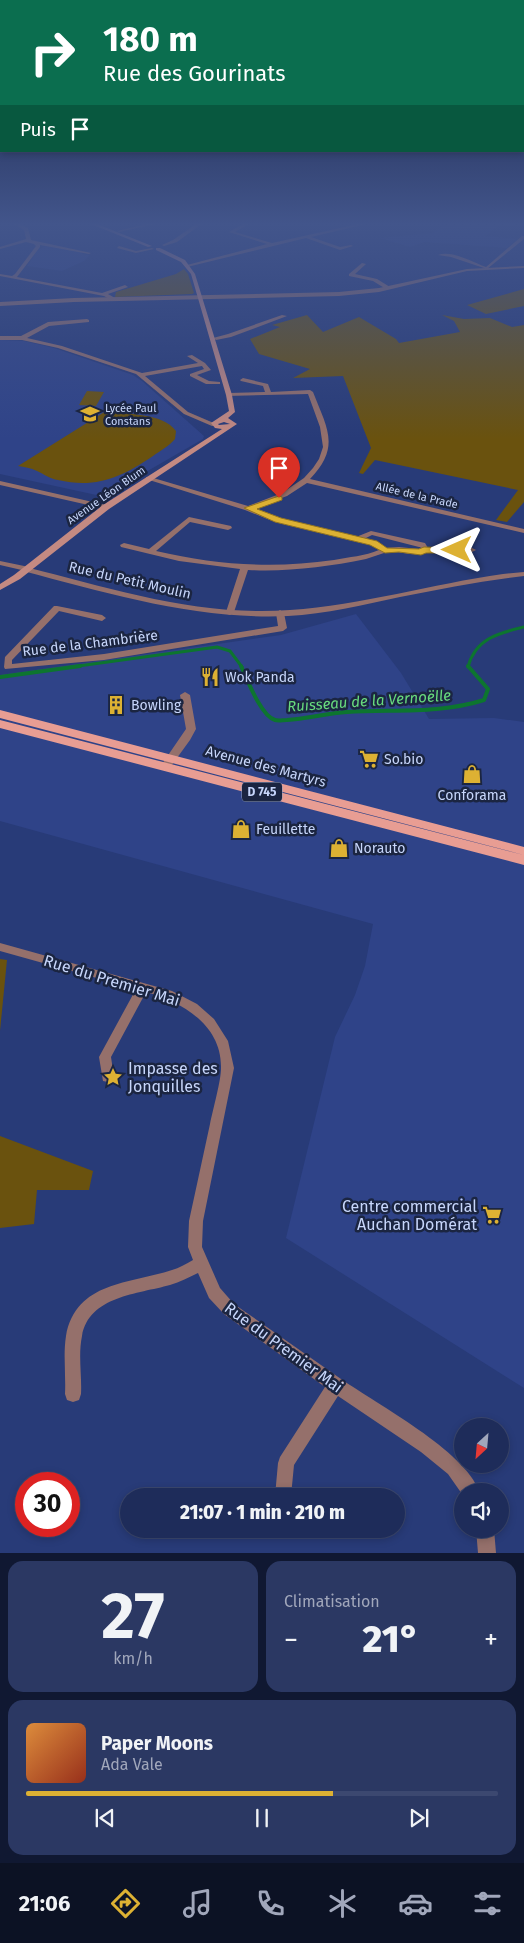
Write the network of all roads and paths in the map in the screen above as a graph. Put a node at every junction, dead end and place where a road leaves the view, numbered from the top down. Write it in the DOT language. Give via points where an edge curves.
graph roads {
  1 [pos="88,294"];
  2 [pos="202,294"];
  3 [pos="332,294"];
  4 [pos="102,295"];
  5 [pos="203,298"];
  6 [pos="74,300"];
  7 [pos="89,300"];
  8 [pos="114,300"];
  9 [pos="0,304"];
  10 [pos="284,316"];
  11 [pos="87,321"];
  12 [pos="0,338"];
  13 [pos="22,338"];
  14 [pos="216,338"];
  15 [pos="190,356"];
  16 [pos="203,364"];
  17 [pos="142,375"];
  18 [pos="243,380"];
  19 [pos="218,383"];
  20 [pos="268,393"];
  21 [pos="231,395"];
  22 [pos="198,418"];
  23 [pos="221,420"];
  24 [pos="231,425"];
  25 [pos="216,426"];
  26 [pos="212,439"];
  27 [pos="148,478"];
  28 [pos="304,480"];
  29 [pos="0,483"];
  30 [pos="106,507"];
  31 [pos="248,508"];
  32 [pos="228,528"];
  33 [pos="524,530"];
  34 [pos="357,539"];
  35 [pos="124,545"];
  36 [pos="385,550"];
  37 [pos="424,550"];
  38 [pos="472,550"];
  39 [pos="150,552"];
  40 [pos="0,563"];
  41 [pos="26,569"];
  42 [pos="244,569"];
  43 [pos="524,574"];
  44 [pos="17,576"];
  45 [pos="0,588"];
  46 [pos="0,594"];
  47 [pos="230,612"];
  48 [pos="280,613"];
  49 [pos="102,618"];
  50 [pos="184,695"];
  51 [pos="0,714"];
  52 [pos="0,724"];
  53 [pos="168,762"];
  54 [pos="524,850"];
  55 [pos="524,860"];
  56 [pos="0,947"];
  57 [pos="143,987"];
  58 [pos="108,1077"];
  59 [pos="201,1264"];
  60 [pos="336,1385"];
  61 [pos="73,1394"];
  62 [pos="465,1483"];
  63 [pos="284,1488"];
  64 [pos="485,1538"];
  65 [pos="487,1553"];
  1 -- 6 [label="street"];
  2 -- 5 [label="main road"];
  3 -- 5 [label="street"];
  4 -- 7 [label="street"];
  4 -- 8 [label="street"];
  5 -- 8 [label="street"];
  5 -- 14 [label="main road"];
  5 -- 21 [label="main road"];
  6 -- 7 [label="street"];
  6 -- 9 [label="street"];
  7 -- 8 [label="street"];
  10 -- 14 [label="street"];
  11 -- 13 [label="street" via="48,324"];
  12 -- 13 [label="street"];
  13 -- 17 [label="street" via="60,347"];
  14 -- 21 [label="main road"];
  15 -- 16 [label="street"];
  16 -- 17 [label="street"];
  16 -- 19 [label="street" via="208,370 192,375 208,383"];
  17 -- 22 [label="street" via="186,412"];
  18 -- 20 [label="street" via="266,385"];
  20 -- 21 [label="street"];
  20 -- 28 [label="street" via="310,390 326,446 320,466"];
  21 -- 23 [label="main road" via="232,412"];
  21 -- 24 [label="main road" via="237,415"];
  22 -- 23 [label="street"];
  22 -- 25 [label="street"];
  23 -- 24 [label="main road"];
  23 -- 25 [label="main road" via="216,421"];
  24 -- 25 [label="main road"];
  24 -- 26 [label="main road, Avenue Léon Blum"];
  25 -- 26 [label="main road"];
  26 -- 27 [label="main road, Avenue Léon Blum"];
  27 -- 30 [label="main road, Avenue Léon Blum"];
  27 -- 31 [label="street"];
  28 -- 31 [label="street" via="279,498"];
  28 -- 33 [label="street, Allée de la Prade"];
  29 -- 30 [label="street"];
  30 -- 41 [label="main road, Avenue Léon Blum"];
  31 -- 34 [label="street" via="278,520"];
  32 -- 39 [label="street" via="189,519"];
  34 -- 36 [label="street"];
  34 -- 37 [label="street" via="371,533 422,545"];
  35 -- 39 [label="street"];
  36 -- 37 [label="street"];
  36 -- 42 [label="street" via="319,565"];
  37 -- 38 [label="street"];
  39 -- 42 [label="street" via="196,563"];
  40 -- 41 [label="street, Rue du Petit Moulin"];
  41 -- 44 [label="main road, Avenue Léon Blum"];
  41 -- 47 [label="street, Rue du Petit Moulin" via="154,602"];
  42 -- 47 [label="street"];
  43 -- 48 [label="street, Rue du Petit Moulin" via="442,586 349,606"];
  44 -- 45 [label="main road, Avenue Léon Blum"];
  44 -- 46 [label="main road, Avenue Léon Blum"];
  47 -- 48 [label="street, Rue du Petit Moulin"];
  48 -- 49 [label="street, Rue de la Chambrière" via="283,628 104,657 8,667 8,660 57,608"];
  50 -- 53 [label="street" via="191,729"];
  51 -- 53 [label="main road, Avenue des Martyrs / D 745"];
  52 -- 53 [label="main road, Avenue des Martyrs / D 745"];
  53 -- 54 [label="main road, Avenue des Martyrs / D 745"];
  53 -- 55 [label="main road, Avenue des Martyrs / D 745"];
  56 -- 57 [label="street, Rue du Premier Mai"];
  57 -- 58 [label="street" via="105,1056"];
  57 -- 59 [label="street, Rue du Premier Mai" via="191,1005 208,1018 226,1049 228,1068 196,1221 195,1247"];
  59 -- 60 [label="street, Rue du Premier Mai" via="214,1293 229,1309"];
  59 -- 61 [label="street" via="171,1278 119,1289 92,1304 80,1318 74,1336"];
  60 -- 62 [label="street, Rue du Premier Mai" via="427,1446 454,1468"];
  60 -- 63 [label="street" via="286,1464"];
  64 -- 65 [label="street"];
}
